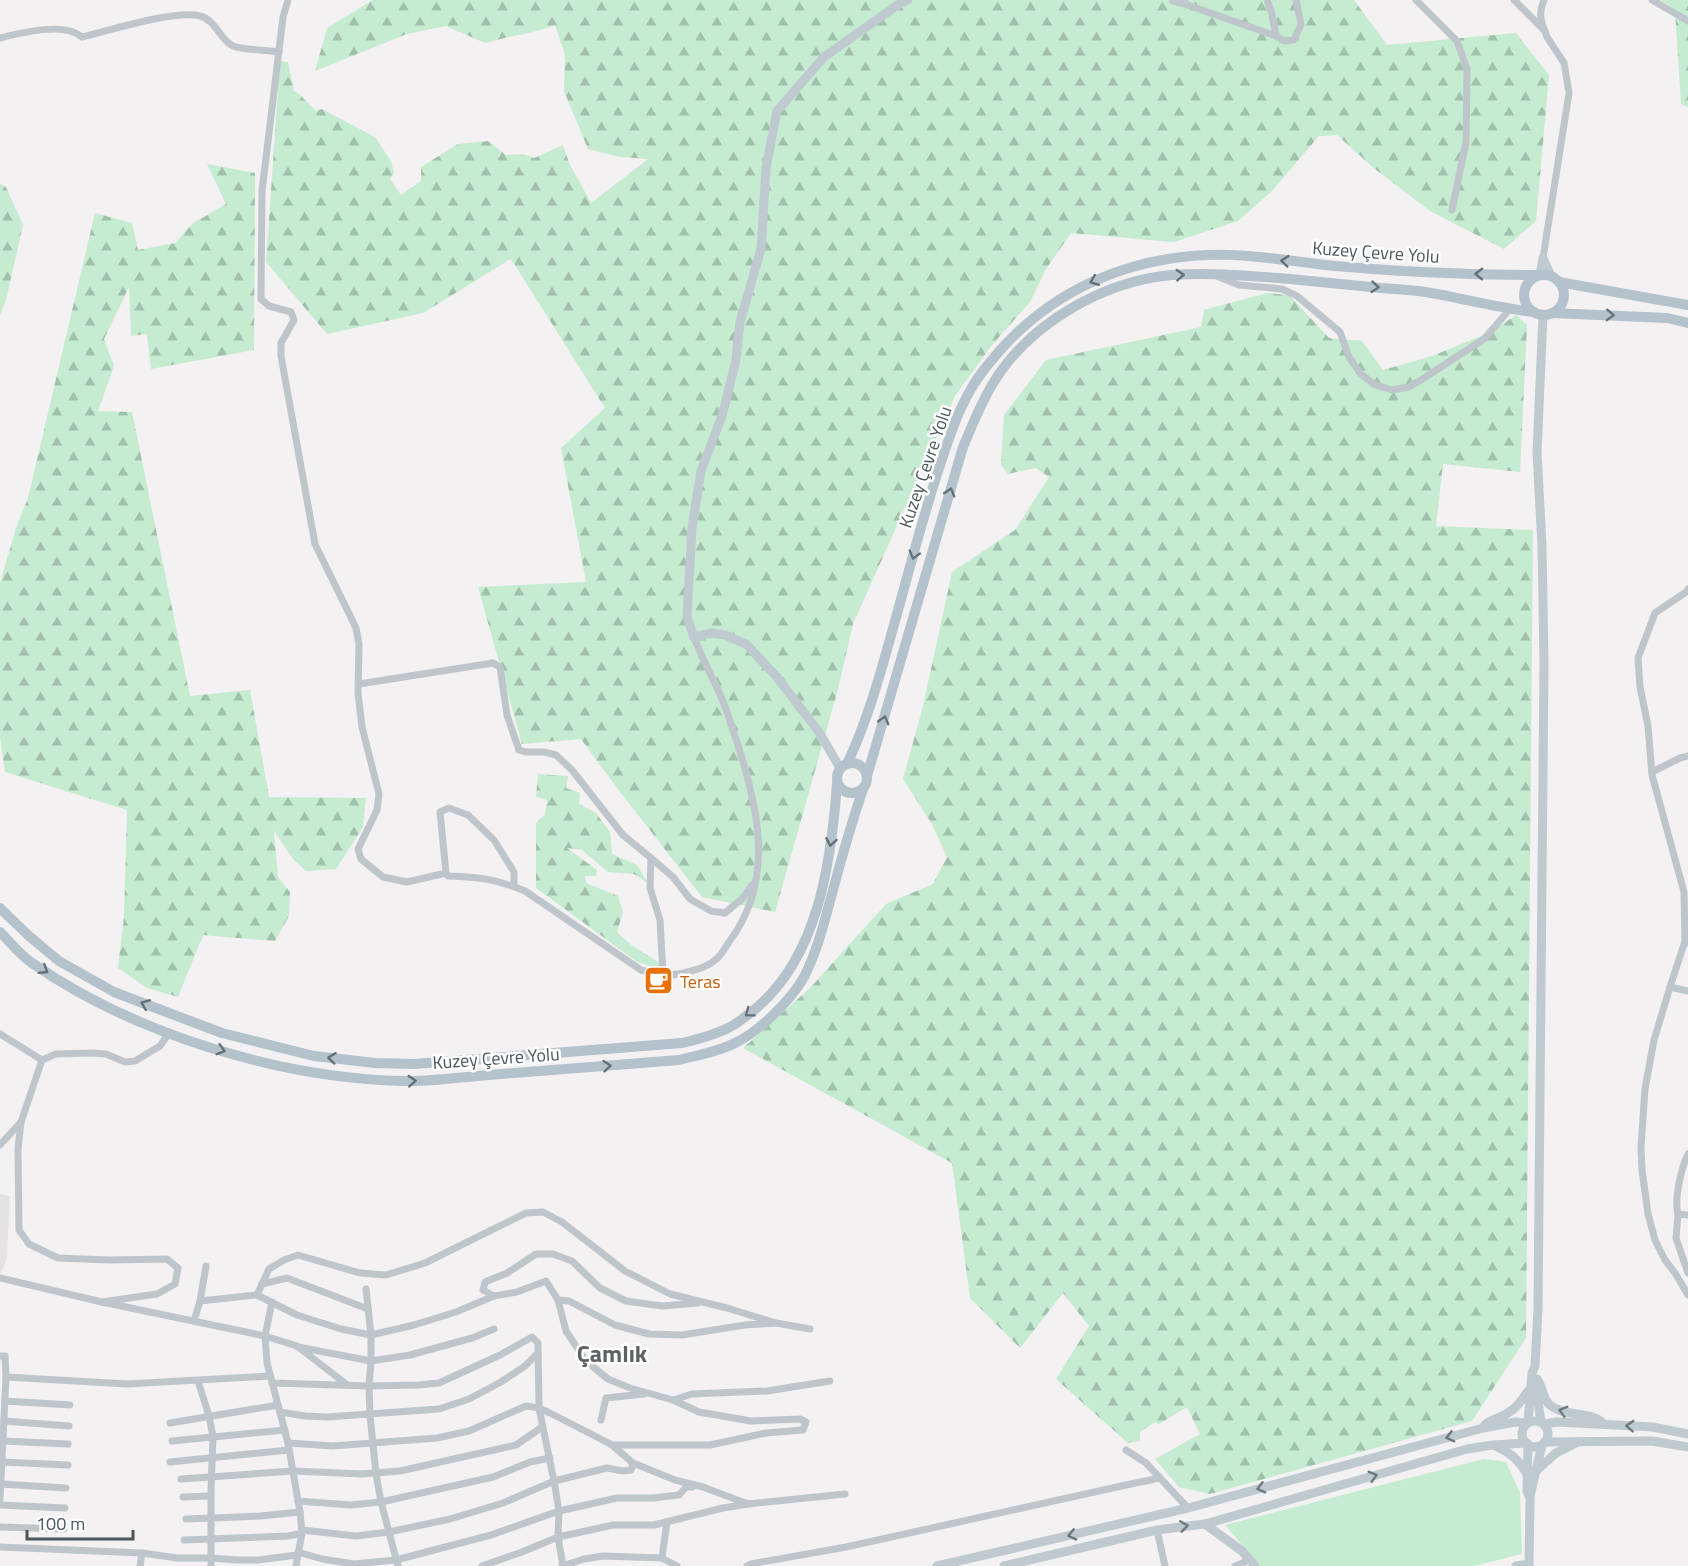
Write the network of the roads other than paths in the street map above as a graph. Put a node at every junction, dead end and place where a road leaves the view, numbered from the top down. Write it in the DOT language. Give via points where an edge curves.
graph roads {
  1 [pos="288,0"];
  2 [pos="908,0"];
  3 [pos="1179,0"];
  4 [pos="1268,0"];
  5 [pos="1296,0"];
  6 [pos="1416,0"];
  7 [pos="1514,0"];
  8 [pos="1544,0"];
  9 [pos="1652,0"];
  10 [pos="1688,21"];
  11 [pos="1545,31"];
  12 [pos="1276,36"];
  13 [pos="0,38"];
  14 [pos="279,52"];
  15 [pos="1452,210"];
  16 [pos="1543,258"];
  17 [pos="1211,274"];
  18 [pos="1539,275"];
  19 [pos="1555,279"];
  20 [pos="1688,305"];
  21 [pos="1510,309"];
  22 [pos="1543,314"];
  23 [pos="1688,323"];
  24 [pos="1688,589"];
  25 [pos="694,637"];
  26 [pos="359,684"];
  27 [pos="1688,756"];
  28 [pos="844,766"];
  29 [pos="1652,772"];
  30 [pos="867,776"];
  31 [pos="837,784"];
  32 [pos="863,789"];
  33 [pos="651,858"];
  34 [pos="446,873"];
  35 [pos="758,876"];
  36 [pos="514,886"];
  37 [pos="0,909"];
  38 [pos="0,932"];
  39 [pos="1687,942"];
  40 [pos="663,975"];
  41 [pos="1670,987"];
  42 [pos="1688,991"];
  43 [pos="169,1033"];
  44 [pos="0,1034"];
  45 [pos="42,1060"];
  46 [pos="21,1122"];
  47 [pos="0,1145"];
  48 [pos="1688,1154"];
  49 [pos="1678,1214"];
  50 [pos="1688,1215"];
  51 [pos="206,1266"];
  52 [pos="1688,1273"];
  53 [pos="0,1278"];
  54 [pos="262,1284"];
  55 [pos="366,1289"];
  56 [pos="257,1295"];
  57 [pos="1688,1295"];
  58 [pos="494,1296"];
  59 [pos="558,1300"];
  60 [pos="200,1301"];
  61 [pos="102,1302"];
  62 [pos="272,1302"];
  63 [pos="707,1303"];
  64 [pos="368,1309"];
  65 [pos="194,1321"];
  66 [pos="776,1323"];
  67 [pos="494,1329"];
  68 [pos="810,1329"];
  69 [pos="371,1335"];
  70 [pos="265,1336"];
  71 [pos="297,1346"];
  72 [pos="537,1354"];
  73 [pos="0,1356"];
  74 [pos="371,1361"];
  75 [pos="6,1377"];
  76 [pos="271,1379"];
  77 [pos="198,1380"];
  78 [pos="830,1381"];
  79 [pos="1534,1382"];
  80 [pos="346,1384"];
  81 [pos="369,1386"];
  82 [pos="650,1394"];
  83 [pos="673,1400"];
  84 [pos="5,1401"];
  85 [pos="70,1405"];
  86 [pos="279,1408"];
  87 [pos="538,1408"];
  88 [pos="370,1414"];
  89 [pos="209,1416"];
  90 [pos="601,1420"];
  91 [pos="4,1421"];
  92 [pos="170,1423"];
  93 [pos="1528,1423"];
  94 [pos="1543,1423"];
  95 [pos="1605,1425"];
  96 [pos="69,1426"];
  97 [pos="542,1426"];
  98 [pos="1483,1428"];
  99 [pos="285,1430"];
  100 [pos="1688,1434"];
  101 [pos="213,1437"];
  102 [pos="3,1441"];
  103 [pos="172,1441"];
  104 [pos="1583,1441"];
  105 [pos="374,1443"];
  106 [pos="1544,1443"];
  107 [pos="68,1444"];
  108 [pos="1527,1444"];
  109 [pos="612,1445"];
  110 [pos="1493,1445"];
  111 [pos="289,1446"];
  112 [pos="1688,1447"];
  113 [pos="1126,1450"];
  114 [pos="212,1457"];
  115 [pos="550,1458"];
  116 [pos="2,1462"];
  117 [pos="170,1462"];
  118 [pos="633,1463"];
  119 [pos="68,1465"];
  120 [pos="292,1471"];
  121 [pos="376,1474"];
  122 [pos="1532,1474"];
  123 [pos="211,1477"];
  124 [pos="1160,1478"];
  125 [pos="181,1479"];
  126 [pos="555,1481"];
  127 [pos="1,1484"];
  128 [pos="703,1487"];
  129 [pos="66,1488"];
  130 [pos="845,1494"];
  131 [pos="211,1496"];
  132 [pos="183,1497"];
  133 [pos="0,1499"];
  134 [pos="298,1501"];
  135 [pos="381,1502"];
  136 [pos="748,1504"];
  137 [pos="0,1505"];
  138 [pos="65,1508"];
  139 [pos="1188,1508"];
  140 [pos="559,1511"];
  141 [pos="300,1512"];
  142 [pos="211,1518"];
  143 [pos="186,1519"];
  144 [pos="667,1522"];
  145 [pos="1205,1524"];
  146 [pos="0,1527"];
  147 [pos="64,1528"];
  148 [pos="1157,1530"];
  149 [pos="302,1532"];
  150 [pos="389,1532"];
  151 [pos="558,1537"];
  152 [pos="211,1538"];
  153 [pos="184,1540"];
  154 [pos="0,1547"];
  155 [pos="142,1553"];
  156 [pos="297,1554"];
  157 [pos="662,1558"];
  158 [pos="211,1562"];
  159 [pos="397,1563"];
  160 [pos="1253,1563"];
  161 [pos="1529,1565"];
  162 [pos="140,1566"];
  163 [pos="296,1566"];
  164 [pos="482,1566"];
  165 [pos="563,1566"];
  166 [pos="677,1566"];
  167 [pos="747,1566"];
  168 [pos="937,1566"];
  169 [pos="1004,1566"];
  170 [pos="1165,1566"];
  171 [pos="1235,1566"];
  172 [pos="1516,1566"];
  1 -- 14 [label="street"];
  2 -- 25 [label="street" via="824,57 777,111 766,168 761,249 742,313 736,360 722,416 701,471 695,505 687,617"];
  3 -- 12 [label="street"];
  4 -- 12 [label="street"];
  5 -- 12 [label="street" via="1301,24 1294,40 1284,41"];
  6 -- 15 [label="street" via="1457,41 1467,69 1466,142"];
  7 -- 11 [label="street"];
  8 -- 11 [label="street" via="1540,10"];
  9 -- 10 [label="street"];
  11 -- 16 [label="street" via="1564,63 1569,93"];
  13 -- 14 [label="street" via="56,29 82,37 189,14 211,21 234,47"];
  14 -- 26 [label="street" via="262,190 261,299 269,306 291,312 294,320 281,343 293,426 315,544 356,628"];
  16 -- 18 [label="street"];
  16 -- 19 [label="street"];
  17 -- 21 [label="main road, Kuzey Çevre Yolu, one-way" via="1425,292"];
  17 -- 21 [label="street" via="1239,285 1282,290 1297,296 1340,332 1360,373 1375,385 1392,390 1409,387 1484,339"];
  30 -- 17 [label="main road, Kuzey Çevre Yolu, one-way" via="963,447 993,383 1032,338 1087,300 1138,281"];
  18 -- 19 [label="main road"];
  18 -- 22 [label="main road" via="1523,293 1525,302"];
  18 -- 28 [label="main road, Kuzey Çevre Yolu, one-way" via="1434,273 1208,255 1162,259 1090,282 1054,302 1024,325 995,356 972,387 955,422 865,724"];
  19 -- 20 [label="main road"];
  19 -- 22 [label="main road" via="1563,290 1563,299 1559,308"];
  21 -- 22 [label="main road, Kuzey Çevre Yolu"];
  22 -- 23 [label="main road, Kuzey Çevre Yolu, one-way" via="1667,318"];
  22 -- 79 [label="street" via="1537,453 1544,663"];
  24 -- 29 [label="street" via="1655,613 1638,658"];
  25 -- 28 [label="street" via="712,633 746,644 776,676"];
  25 -- 35 [label="street" via="722,700 745,767 760,845"];
  26 -- 33 [label="street" via="493,663 500,667 507,714 519,750 556,755 623,835"];
  26 -- 34 [label="street" via="362,727 379,794 377,810 358,849 361,859 383,877 407,882"];
  27 -- 29 [label="street"];
  28 -- 30 [label="main road" via="860,765"];
  28 -- 31 [label="main road" via="837,775"];
  29 -- 39 [label="street" via="1684,892"];
  30 -- 32 [label="main road"];
  31 -- 32 [label="main road" via="849,793"];
  31 -- 37 [label="main road, Kuzey Çevre Yolu, one-way" via="833,836 823,885 791,969 764,1002 733,1026 682,1043 414,1064 314,1056 222,1033 114,992 59,961"];
  43 -- 32 [label="main road, Kuzey Çevre Yolu, one-way" via="217,1050 316,1074 406,1082 679,1060 714,1051 755,1030 803,978 824,926"];
  33 -- 35 [label="street" via="690,899 711,912 725,913 743,898"];
  33 -- 40 [label="street" via="650,888 660,920"];
  34 -- 36 [label="street"];
  34 -- 36 [label="street" via="440,813 449,808 468,815 494,840 514,872"];
  35 -- 40 [label="street" via="738,930 715,961"];
  36 -- 40 [label="street" via="641,970"];
  38 -- 43 [label="main road, Kuzey Çevre Yolu, one-way" via="30,962 74,989"];
  39 -- 41 [label="street"];
  41 -- 42 [label="street"];
  41 -- 57 [label="street" via="1645,1089 1642,1170 1655,1240"];
  43 -- 45 [label="street" via="160,1046 135,1061 93,1053 56,1054"];
  44 -- 45 [label="street"];
  45 -- 46 [label="street"];
  46 -- 47 [label="street"];
  46 -- 61 [label="street" via="19,1230 29,1244 58,1258 167,1258 178,1268 175,1284 158,1294"];
  48 -- 49 [label="street" via="1683,1164"];
  49 -- 50 [label="street"];
  49 -- 52 [label="street" via="1676,1238"];
  51 -- 60 [label="street"];
  53 -- 61 [label="street"];
  54 -- 56 [label="street"];
  54 -- 63 [label="street" via="269,1269 298,1255 360,1273 386,1275 426,1263 526,1213 543,1212 626,1271 670,1294"];
  54 -- 64 [label="street" via="287,1278"];
  55 -- 64 [label="street"];
  56 -- 60 [label="street"];
  56 -- 62 [label="street"];
  58 -- 59 [label="street" via="546,1281"];
  58 -- 63 [label="street" via="483,1290 485,1282 507,1274 536,1254 553,1254 572,1261 600,1288 626,1301 662,1306"];
  58 -- 69 [label="street" via="456,1312"];
  59 -- 66 [label="street" via="569,1301 615,1325 649,1334 682,1335"];
  59 -- 82 [label="street" via="566,1331 586,1360 608,1379"];
  60 -- 65 [label="street"];
  61 -- 65 [label="street"];
  62 -- 69 [label="street" via="297,1315"];
  62 -- 70 [label="street"];
  63 -- 66 [label="street"];
  64 -- 69 [label="street"];
  65 -- 70 [label="street"];
  66 -- 68 [label="street"];
  67 -- 74 [label="street" via="410,1355"];
  69 -- 74 [label="street"];
  70 -- 71 [label="street"];
  70 -- 76 [label="street"];
  71 -- 74 [label="street"];
  71 -- 80 [label="street"];
  72 -- 81 [label="street" via="538,1343 532,1337 439,1383"];
  72 -- 87 [label="street"];
  72 -- 88 [label="street" via="501,1382 469,1399 439,1409"];
  73 -- 75 [label="street" via="4,1356"];
  74 -- 81 [label="street"];
  75 -- 77 [label="street" via="127,1384"];
  75 -- 84 [label="street"];
  76 -- 77 [label="street"];
  76 -- 80 [label="street"];
  76 -- 86 [label="street"];
  77 -- 89 [label="street"];
  78 -- 83 [label="street" via="767,1391 692,1394"];
  79 -- 93 [label="street"];
  79 -- 94 [label="street"];
  95 -- 79 [label="street, one-way" via="1596,1418 1555,1409 1546,1400 1542,1386"];
  79 -- 98 [label="street" via="1514,1408 1488,1421"];
  80 -- 81 [label="street"];
  81 -- 88 [label="street"];
  82 -- 83 [label="street"];
  82 -- 90 [label="street" via="606,1398"];
  83 -- 109 [label="street" via="699,1412 751,1421 806,1422 803,1430 710,1445"];
  84 -- 85 [label="street"];
  84 -- 91 [label="street"];
  86 -- 88 [label="street" via="327,1418"];
  86 -- 89 [label="street"];
  86 -- 99 [label="street"];
  87 -- 97 [label="street"];
  87 -- 105 [label="street" via="526,1406 469,1431 437,1438"];
  87 -- 109 [label="street"];
  88 -- 105 [label="street"];
  89 -- 92 [label="street"];
  89 -- 101 [label="street"];
  91 -- 96 [label="street"];
  91 -- 102 [label="street"];
  93 -- 94 [label="street"];
  93 -- 98 [label="street"];
  93 -- 108 [label="street" via="1522,1433"];
  94 -- 95 [label="street"];
  94 -- 106 [label="street" via="1548,1431"];
  100 -- 95 [label="street, one-way" via="1653,1427"];
  97 -- 115 [label="street"];
  97 -- 121 [label="street" via="516,1445"];
  98 -- 139 [label="street, one-way"];
  99 -- 101 [label="street"];
  99 -- 111 [label="street"];
  101 -- 103 [label="street"];
  101 -- 114 [label="street"];
  102 -- 107 [label="street"];
  102 -- 116 [label="street"];
  104 -- 106 [label="street"];
  104 -- 112 [label="street" via="1652,1441"];
  104 -- 122 [label="street" via="1556,1453"];
  105 -- 111 [label="street"];
  105 -- 121 [label="street"];
  106 -- 108 [label="street" via="1535,1447"];
  106 -- 122 [label="street"];
  108 -- 110 [label="street"];
  108 -- 122 [label="street"];
  109 -- 118 [label="street"];
  110 -- 122 [label="street" via="1505,1450"];
  145 -- 110 [label="street, one-way" via="1467,1449"];
  111 -- 114 [label="street"];
  111 -- 120 [label="street"];
  113 -- 124 [label="street"];
  114 -- 117 [label="street"];
  114 -- 123 [label="street"];
  115 -- 126 [label="street"];
  115 -- 135 [label="street" via="493,1477"];
  116 -- 119 [label="street"];
  116 -- 127 [label="street"];
  118 -- 126 [label="street" via="631,1470 607,1468"];
  118 -- 128 [label="street"];
  120 -- 121 [label="street"];
  120 -- 123 [label="street"];
  120 -- 134 [label="street"];
  121 -- 135 [label="street"];
  122 -- 161 [label="street"];
  123 -- 125 [label="street"];
  123 -- 131 [label="street"];
  124 -- 139 [label="street"];
  124 -- 167 [label="street"];
  126 -- 140 [label="street"];
  126 -- 150 [label="street" via="503,1503"];
  127 -- 129 [label="street"];
  127 -- 133 [label="street"];
  128 -- 136 [label="street"];
  128 -- 140 [label="street" via="686,1487 679,1495 617,1498"];
  130 -- 136 [label="street"];
  131 -- 132 [label="street"];
  131 -- 142 [label="street"];
  134 -- 135 [label="street"];
  134 -- 141 [label="street"];
  135 -- 150 [label="street"];
  136 -- 144 [label="street"];
  137 -- 138 [label="street"];
  139 -- 168 [label="street, one-way"];
  140 -- 151 [label="street"];
  140 -- 159 [label="street"];
  141 -- 142 [label="street"];
  141 -- 149 [label="street"];
  142 -- 143 [label="street"];
  142 -- 152 [label="street"];
  144 -- 151 [label="street" via="613,1525"];
  144 -- 157 [label="street"];
  148 -- 145 [label="street, one-way"];
  145 -- 160 [label="street"];
  146 -- 147 [label="street"];
  148 -- 169 [label="street"];
  148 -- 170 [label="street"];
  149 -- 150 [label="street" via="356,1536"];
  149 -- 152 [label="street" via="289,1536"];
  149 -- 156 [label="street"];
  150 -- 159 [label="street"];
  151 -- 164 [label="street"];
  151 -- 165 [label="street"];
  152 -- 153 [label="street"];
  152 -- 158 [label="street"];
  154 -- 155 [label="street"];
  155 -- 158 [label="street"];
  155 -- 162 [label="street"];
  156 -- 158 [label="street"];
  156 -- 159 [label="street" via="354,1564"];
  156 -- 163 [label="street"];
  157 -- 165 [label="street" via="603,1556"];
  157 -- 166 [label="street"];
  160 -- 171 [label="street"];
  161 -- 172 [label="street"];
}
